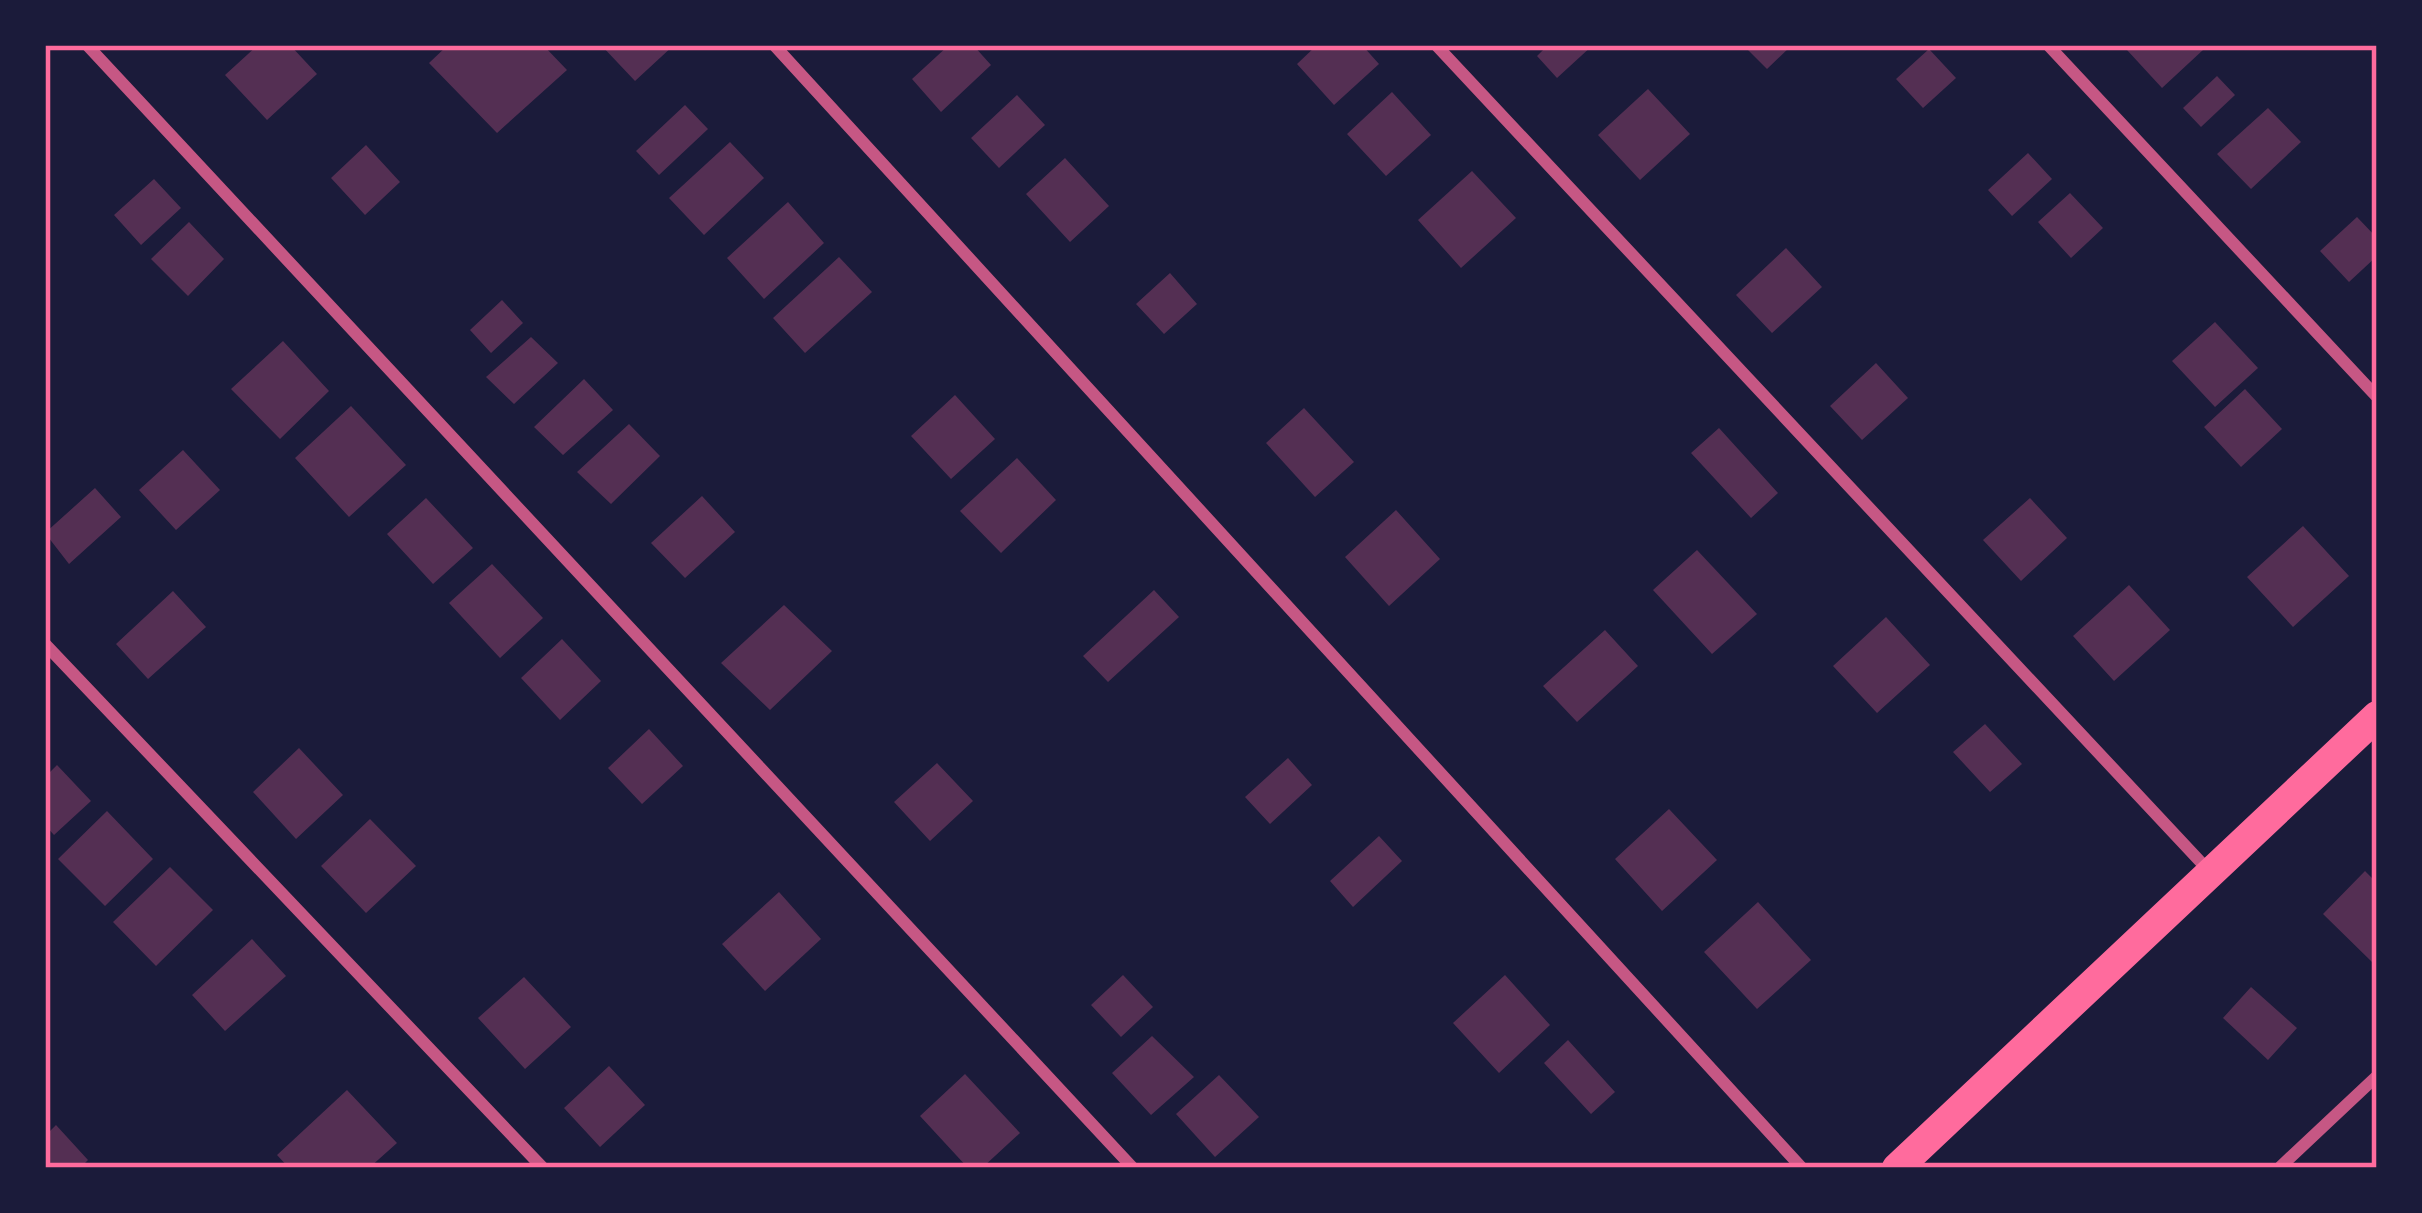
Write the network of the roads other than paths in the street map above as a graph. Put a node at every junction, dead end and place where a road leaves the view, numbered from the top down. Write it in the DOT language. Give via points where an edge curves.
graph roads {
  1 [pos="87,45"];
  2 [pos="774,45"];
  3 [pos="1436,45"];
  4 [pos="2048,45"];
  5 [pos="2377,397"];
  6 [pos="45,644"];
  7 [pos="2377,716"];
  8 [pos="2211,873"];
  9 [pos="2377,1076"];
  10 [pos="543,1168"];
  11 [pos="1133,1168"];
  12 [pos="1802,1168"];
  13 [pos="1897,1168"];
  14 [pos="2279,1168"];
  1 -- 11 [label="street"];
  2 -- 12 [label="street"];
  3 -- 8 [label="street"];
  4 -- 5 [label="street"];
  6 -- 10 [label="street"];
  7 -- 8 [label="main road"];
  8 -- 13 [label="main road"];
  9 -- 14 [label="street"];
}
